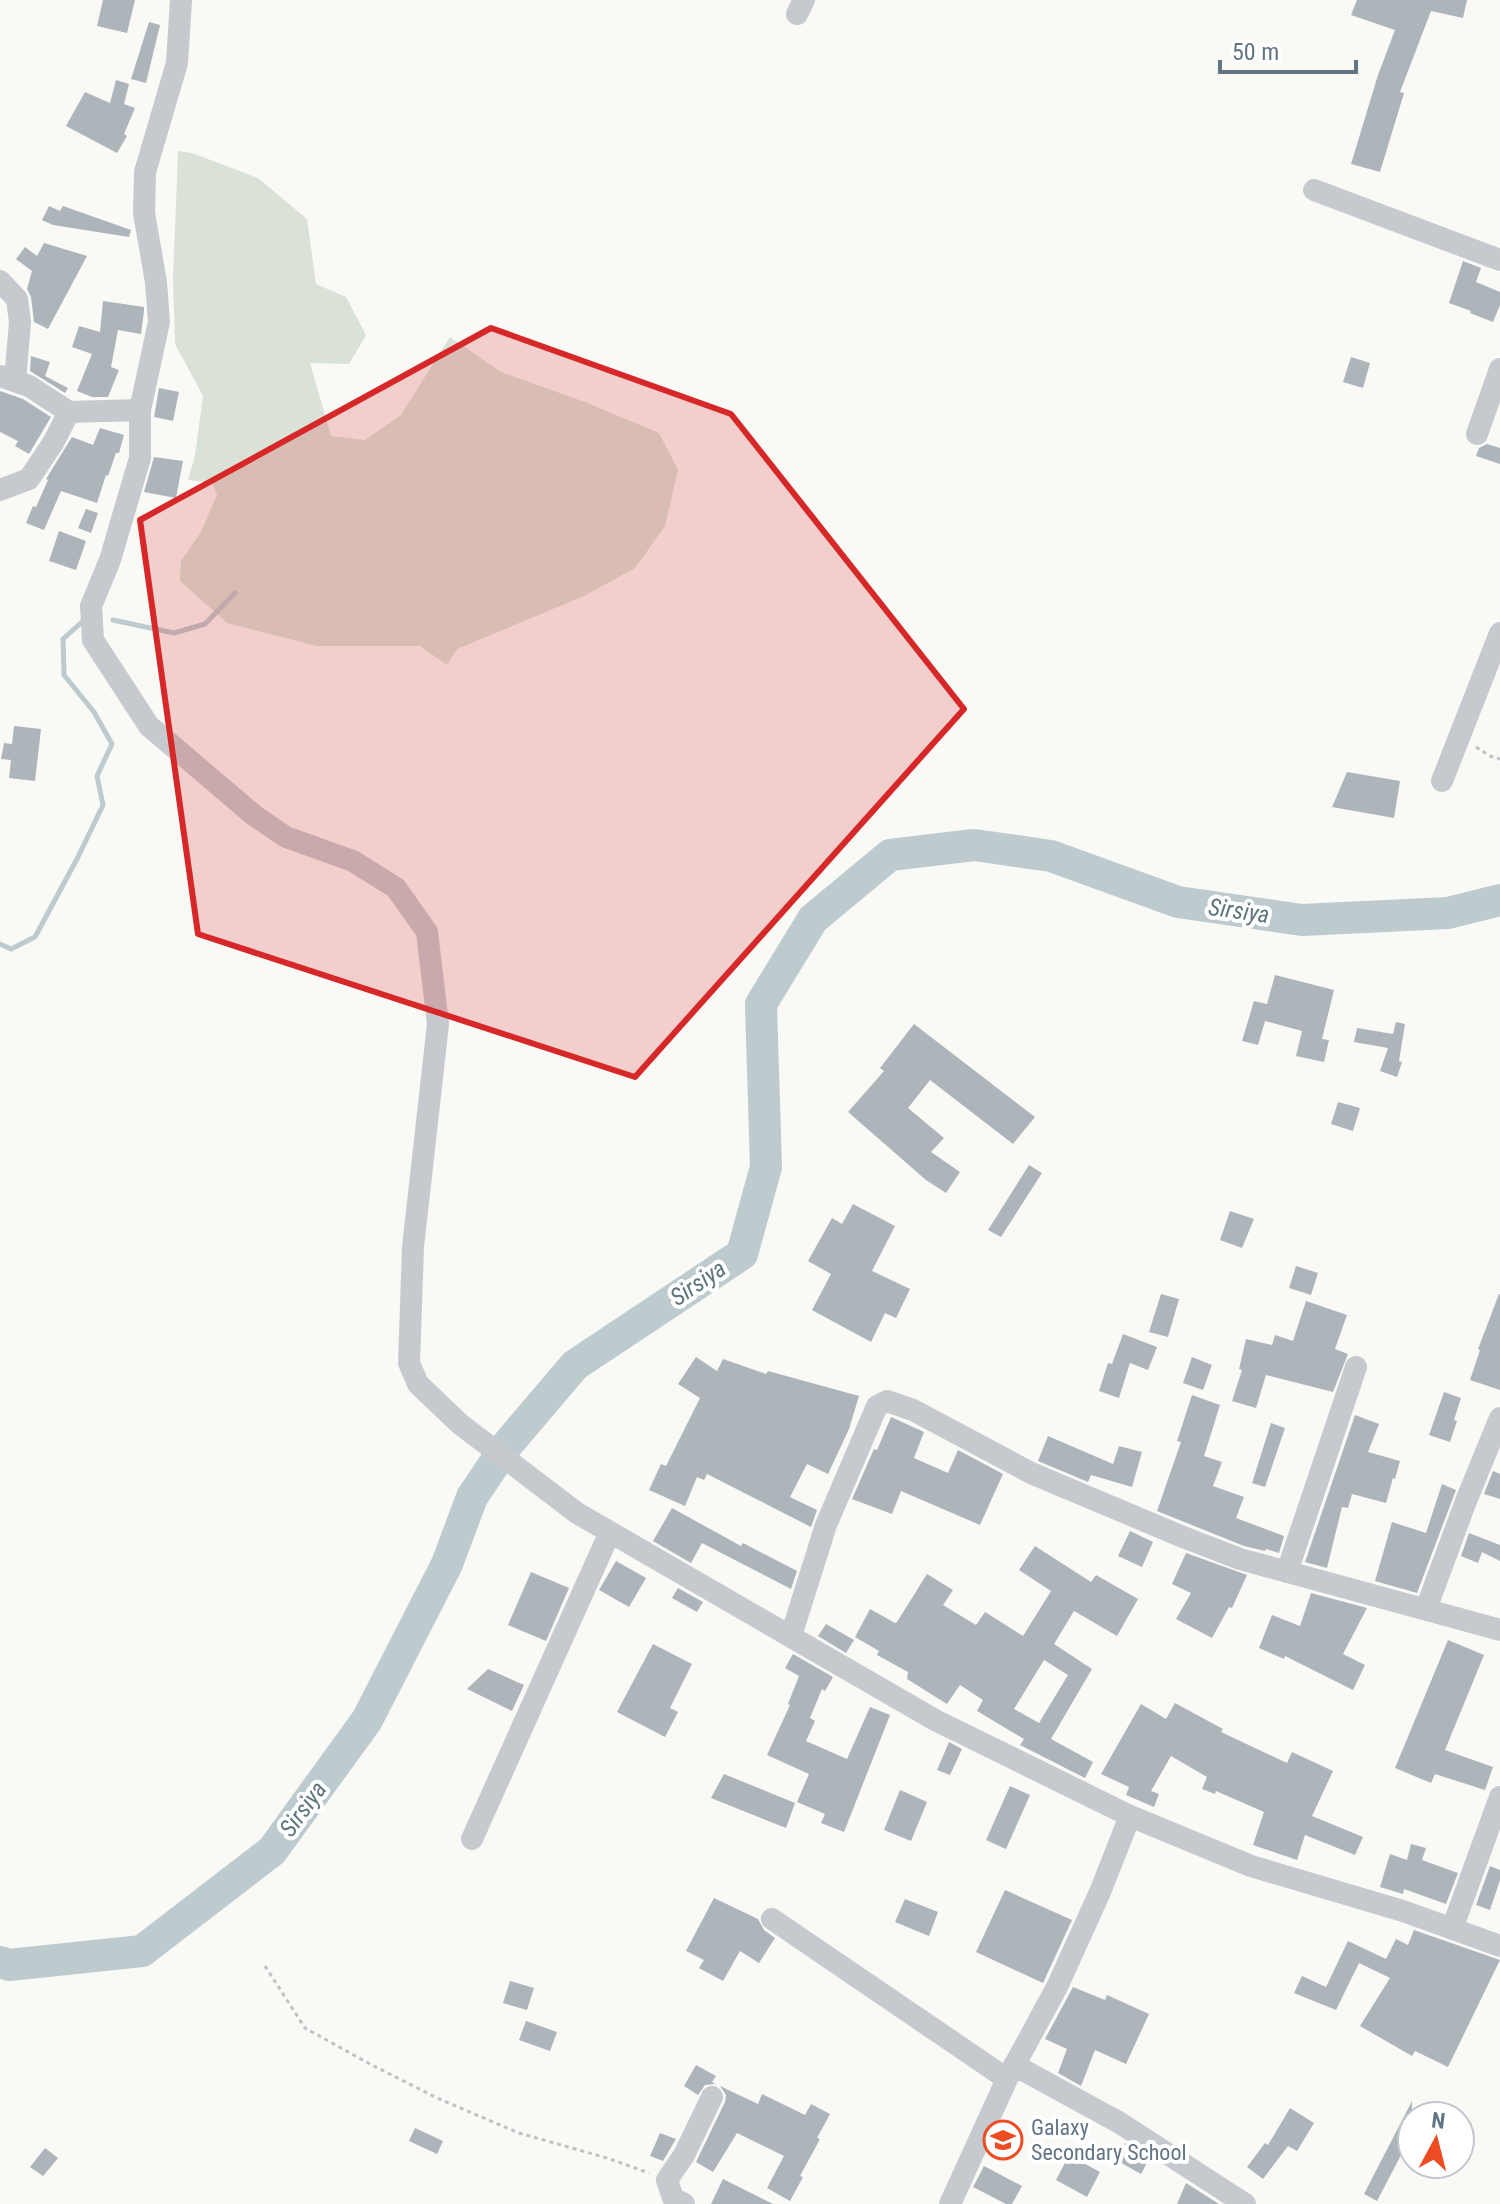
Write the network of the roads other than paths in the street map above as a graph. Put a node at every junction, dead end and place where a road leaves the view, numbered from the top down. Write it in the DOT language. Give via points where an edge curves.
graph roads {
  1 [pos="181,0"];
  2 [pos="1314,190"];
  3 [pos="1500,260"];
  4 [pos="0,281"];
  5 [pos="1500,369"];
  6 [pos="8,379"];
  7 [pos="140,410"];
  8 [pos="69,412"];
  9 [pos="1477,434"];
  10 [pos="0,490"];
  11 [pos="1500,633"];
  12 [pos="1442,781"];
  13 [pos="1356,1367"];
  14 [pos="1500,1418"];
  15 [pos="610,1532"];
  16 [pos="1287,1572"];
  17 [pos="1426,1609"];
  18 [pos="1500,1630"];
  19 [pos="791,1636"];
  20 [pos="1500,1797"];
  21 [pos="1130,1816"];
  22 [pos="472,1839"];
  23 [pos="772,1919"];
  24 [pos="1452,1929"];
  25 [pos="1500,1946"];
  26 [pos="1010,2072"];
  27 [pos="712,2097"];
  28 [pos="684,2204"];
  29 [pos="950,2204"];
  30 [pos="1245,2204"];
  1 -- 7 [label="street" via="177,63 145,172 144,213 159,322"];
  2 -- 3 [label="street"];
  4 -- 6 [label="street" via="17,299 20,322"];
  5 -- 9 [label="street"];
  6 -- 8 [label="street"];
  7 -- 8 [label="street"];
  7 -- 15 [label="street" via="140,458 91,606 93,640 149,726 286,837 353,861 396,888 427,932 438,1024 413,1247 409,1363 418,1384 460,1424"];
  8 -- 10 [label="street" via="29,479"];
  11 -- 12 [label="street"];
  13 -- 16 [label="street"];
  14 -- 17 [label="street"];
  15 -- 19 [label="street"];
  15 -- 22 [label="street"];
  16 -- 17 [label="street"];
  16 -- 19 [label="street" via="1183,1537 1031,1473 887,1401 877,1406 826,1525"];
  17 -- 18 [label="street"];
  19 -- 21 [label="street" via="935,1720"];
  20 -- 24 [label="street"];
  21 -- 24 [label="street" via="1251,1866"];
  21 -- 26 [label="street" via="1069,1960"];
  23 -- 26 [label="street"];
  24 -- 25 [label="street"];
  26 -- 29 [label="street"];
  26 -- 30 [label="street" via="1120,2123"];
  27 -- 28 [label="street" via="667,2180 673,2198"];
}
